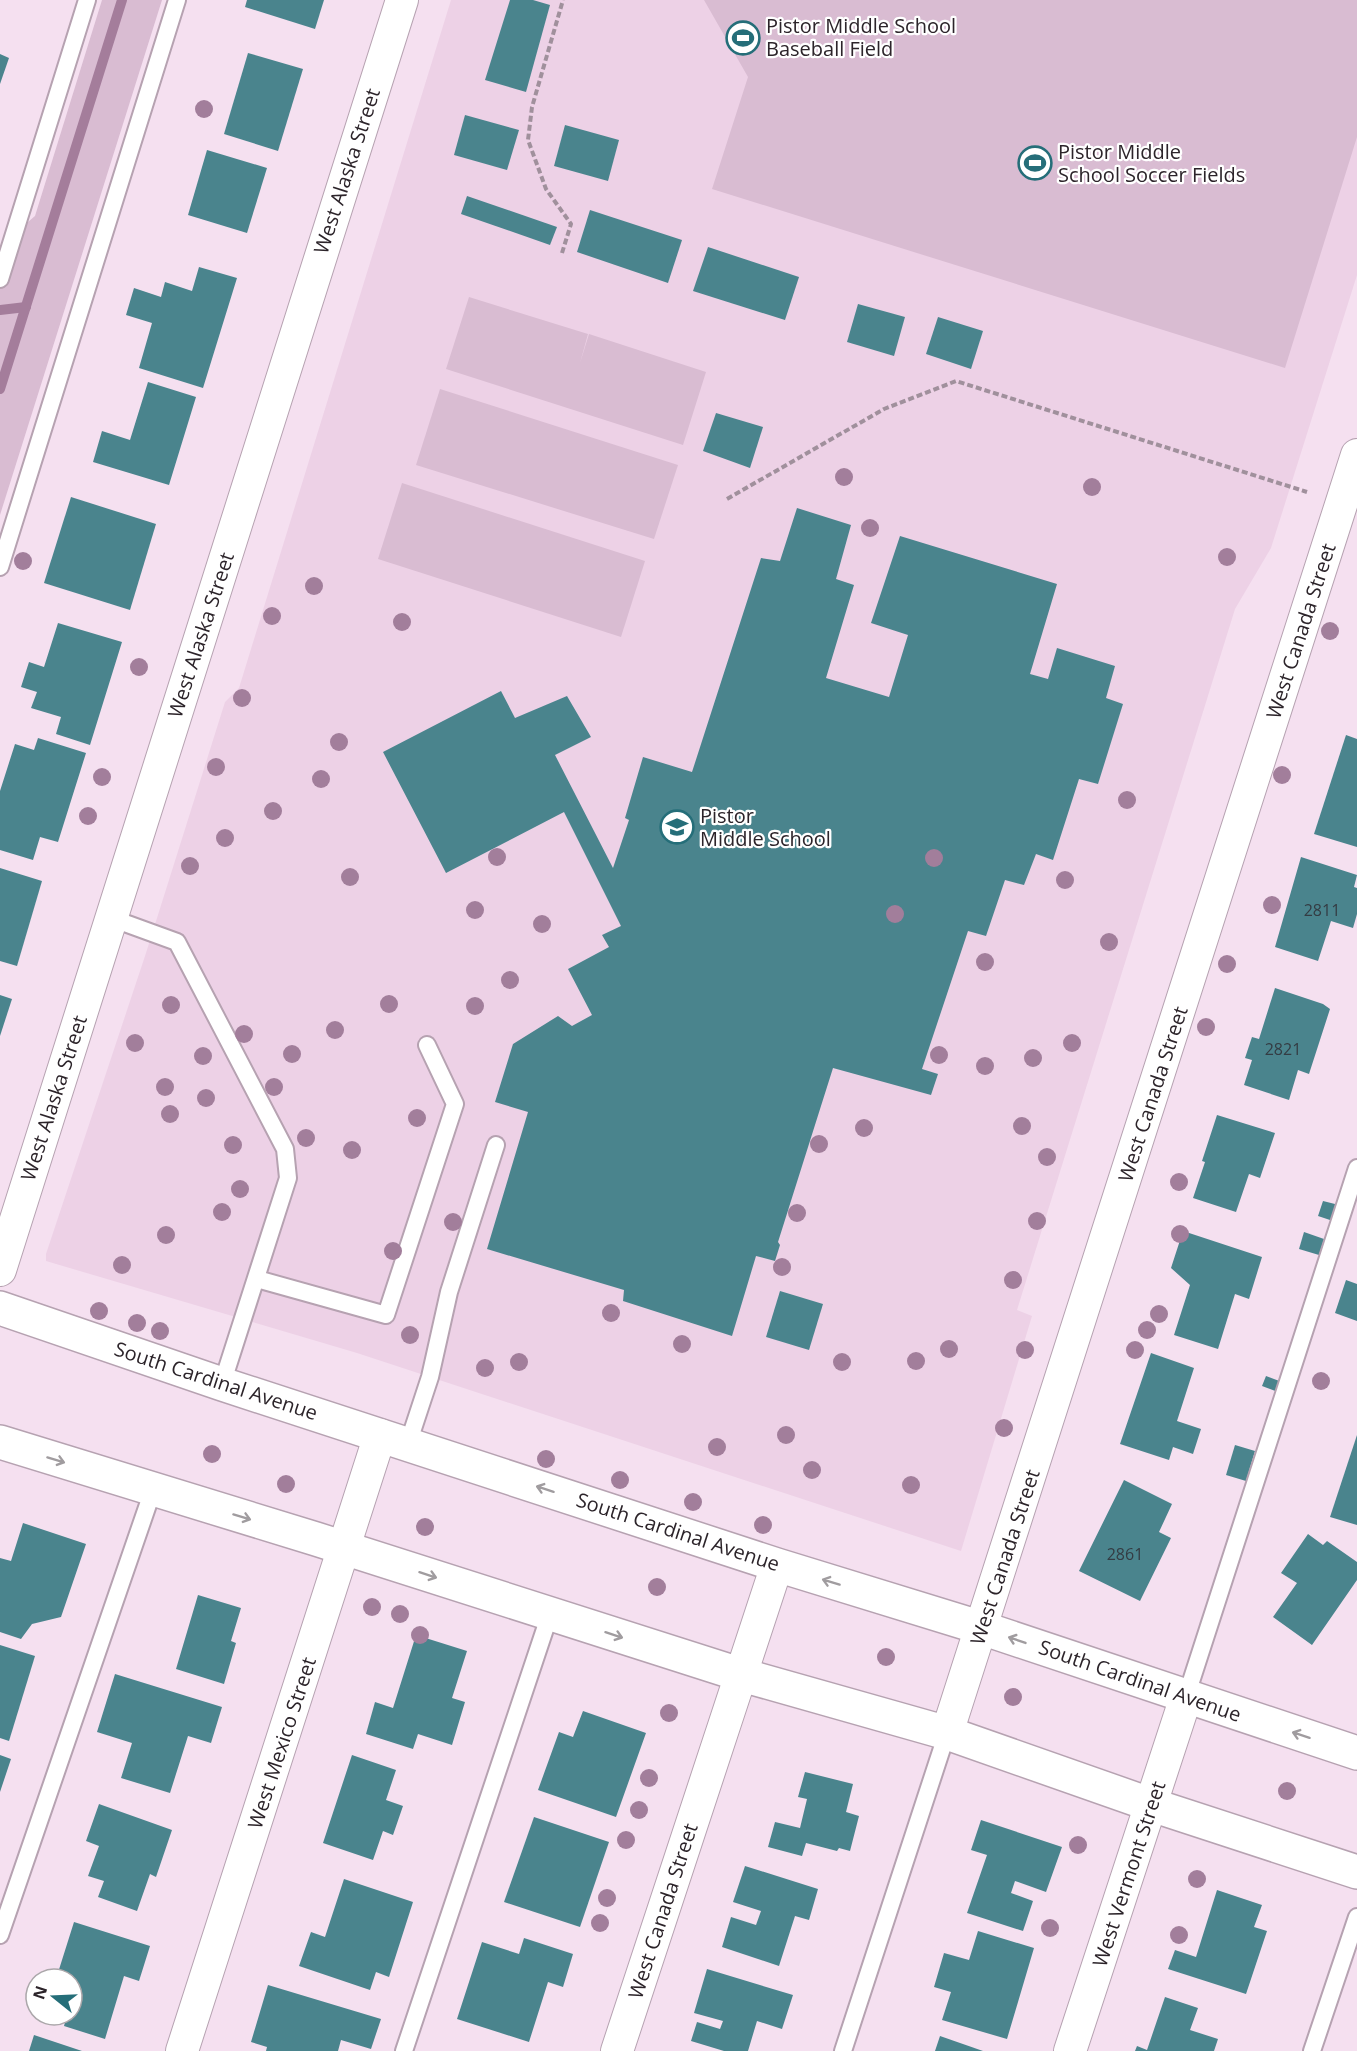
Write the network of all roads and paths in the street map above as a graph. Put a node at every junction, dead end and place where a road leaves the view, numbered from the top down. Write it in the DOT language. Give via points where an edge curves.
graph roads {
  1 [pos="87,0"];
  2 [pos="177,0"];
  3 [pos="402,0"];
  4 [pos="563,0"];
  5 [pos="562,253"];
  6 [pos="1,271"];
  7 [pos="1357,454"];
  8 [pos="1306,492"];
  9 [pos="727,499"];
  10 [pos="0,567"];
  11 [pos="111,918"];
  12 [pos="427,1045"];
  13 [pos="496,1145"];
  14 [pos="1357,1168"];
  15 [pos="0,1270"];
  16 [pos="257,1279"];
  17 [pos="0,1308"];
  18 [pos="222,1384"];
  19 [pos="394,1440"];
  20 [pos="0,1442"];
  21 [pos="153,1490"];
  22 [pos="344,1548"];
  23 [pos="777,1565"];
  24 [pos="550,1614"];
  25 [pos="982,1628"];
  26 [pos="742,1675"];
  27 [pos="1186,1697"];
  28 [pos="947,1734"];
  29 [pos="1357,1753"];
  30 [pos="1152,1805"];
  31 [pos="1357,1872"];
  32 [pos="1357,1917"];
  33 [pos="0,1935"];
  34 [pos="182,2051"];
  35 [pos="404,2051"];
  36 [pos="617,2051"];
  37 [pos="843,2051"];
  38 [pos="1070,2051"];
  39 [pos="1312,2051"];
  1 -- 6 [label="lane"];
  2 -- 10 [label="lane"];
  3 -- 11 [label="street, West Alaska Street"];
  4 -- 5 [label="path" via="532,107 528,140 546,189 571,224"];
  7 -- 25 [label="street, West Canada Street"];
  8 -- 9 [label="path" via="956,381 884,409"];
  11 -- 15 [label="street, West Alaska Street"];
  11 -- 16 [label="lane" via="177,942 285,1149 288,1178"];
  12 -- 16 [label="lane" via="454,1104 386,1315"];
  13 -- 19 [label="lane" via="449,1292 430,1377"];
  14 -- 27 [label="lane"];
  16 -- 18 [label="lane"];
  17 -- 18 [label="main road, South Cardinal Avenue"];
  18 -- 19 [label="main road, South Cardinal Avenue"];
  19 -- 22 [label="street, West Mexico Street"];
  23 -- 19 [label="main road, South Cardinal Avenue, one-way"];
  20 -- 21 [label="main road, one-way"];
  21 -- 22 [label="main road, one-way"];
  21 -- 33 [label="lane"];
  22 -- 24 [label="main road, one-way"];
  22 -- 34 [label="street, West Mexico Street"];
  25 -- 23 [label="main road, South Cardinal Avenue, one-way"];
  23 -- 26 [label="street, West Canada Street"];
  24 -- 26 [label="main road, one-way"];
  24 -- 35 [label="lane"];
  27 -- 25 [label="main road, South Cardinal Avenue, one-way"];
  25 -- 28 [label="street, West Canada Street"];
  26 -- 28 [label="main road"];
  26 -- 36 [label="street, West Canada Street"];
  29 -- 27 [label="main road, South Cardinal Avenue, one-way"];
  27 -- 30 [label="street, West Vermont Street"];
  28 -- 30 [label="main road"];
  28 -- 37 [label="lane"];
  30 -- 31 [label="main road"];
  30 -- 38 [label="street, West Vermont Street"];
  32 -- 39 [label="lane"];
}
